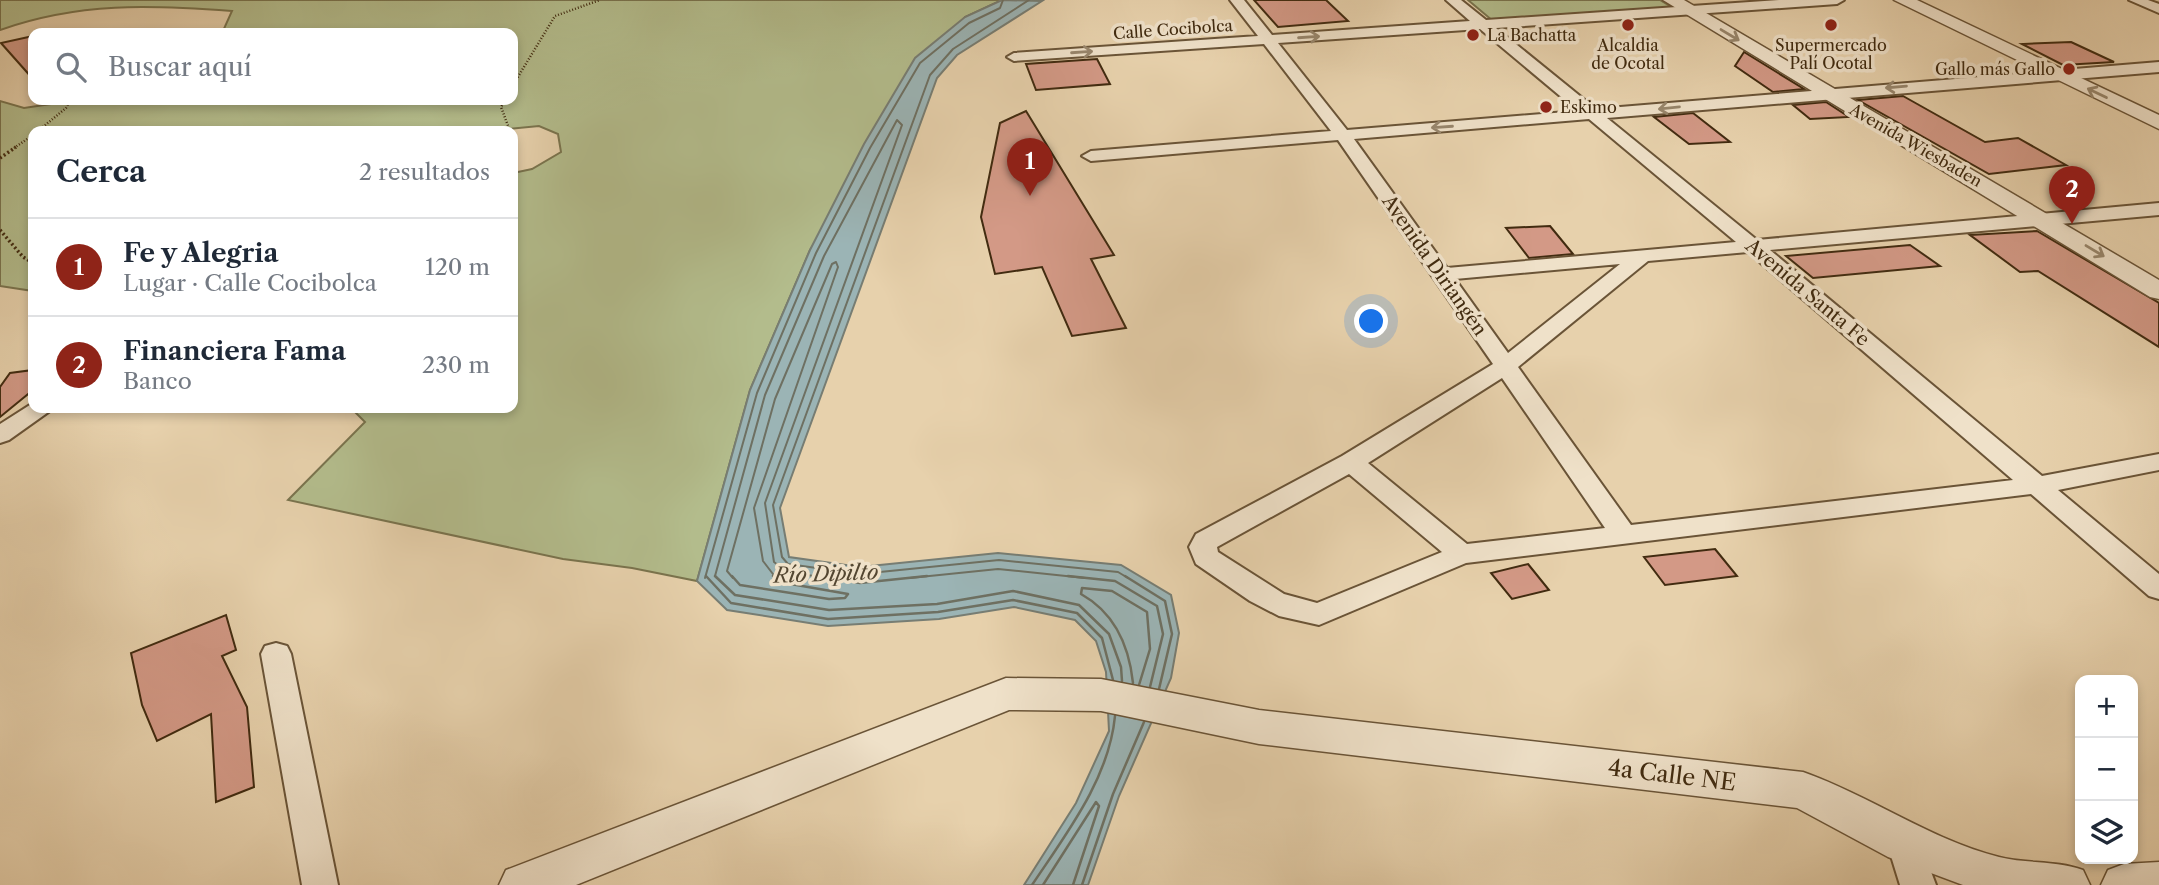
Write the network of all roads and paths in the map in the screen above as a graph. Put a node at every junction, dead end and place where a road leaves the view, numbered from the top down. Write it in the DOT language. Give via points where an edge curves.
graph roads {
  1 [pos="600,0"];
  2 [pos="1237,0"];
  3 [pos="1453,0"];
  4 [pos="1837,0"];
  5 [pos="1903,0"];
  6 [pos="2136,0"];
  7 [pos="1680,5"];
  8 [pos="2159,9"];
  9 [pos="1480,25"];
  10 [pos="1270,40"];
  11 [pos="1014,57"];
  12 [pos="2159,67"];
  13 [pos="2057,74"];
  14 [pos="518,78"];
  15 [pos="1826,92"];
  16 [pos="68,105"];
  17 [pos="502,105"];
  18 [pos="1594,115"];
  19 [pos="2159,122"];
  20 [pos="44,126"];
  21 [pos="508,126"];
  22 [pos="1343,135"];
  23 [pos="28,138"];
  24 [pos="1091,156"];
  25 [pos="0,158"];
  26 [pos="2159,209"];
  27 [pos="2042,219"];
  28 [pos="0,230"];
  29 [pos="1753,246"];
  30 [pos="1642,256"];
  31 [pos="28,260"];
  32 [pos="1442,274"];
  33 [pos="2159,291"];
  34 [pos="1506,366"];
  35 [pos="34,413"];
  36 [pos="0,435"];
  37 [pos="1351,462"];
  38 [pos="2159,463"];
  39 [pos="2039,485"];
  40 [pos="1625,536"];
  41 [pos="1462,554"];
  42 [pos="2159,589"];
  43 [pos="276,654"];
  44 [pos="1904,843"];
  45 [pos="2159,883"];
  46 [pos="320,885"];
  47 [pos="522,885"];
  48 [pos="1918,885"];
  49 [pos="2067,885"];
  50 [pos="2124,885"];
  1 -- 14 [label="path" via="555,16"];
  2 -- 10 [label="street, Avenida Diriangén"];
  3 -- 9 [label="street, Avenida Santa Fe"];
  4 -- 7 [label="street, Calle Cocibolca"];
  5 -- 13 [label="street"];
  6 -- 8 [label="street"];
  7 -- 9 [label="street, Calle Cocibolca"];
  7 -- 15 [label="street, Avenida Wiesbaden, one-way"];
  10 -- 9 [label="street, Calle Cocibolca, one-way"];
  9 -- 18 [label="street, Avenida Santa Fe"];
  11 -- 10 [label="street, Calle Cocibolca, one-way"];
  10 -- 22 [label="street, Avenida Diriangén"];
  12 -- 13 [label="street"];
  13 -- 15 [label="street, one-way"];
  19 -- 13 [label="street, one-way"];
  15 -- 18 [label="street, one-way"];
  15 -- 27 [label="street, Avenida Wiesbaden"];
  16 -- 20 [label="path"];
  17 -- 21 [label="path"];
  18 -- 22 [label="street, one-way"];
  18 -- 29 [label="street, Avenida Santa Fe"];
  22 -- 24 [label="street"];
  22 -- 32 [label="street, Avenida Diriangén"];
  23 -- 25 [label="path"];
  26 -- 27 [label="street"];
  27 -- 29 [label="street"];
  27 -- 33 [label="street, Avenida Wiesbaden, one-way"];
  28 -- 31 [label="path"];
  29 -- 30 [label="street"];
  29 -- 39 [label="street, Avenida Santa Fe"];
  30 -- 32 [label="street"];
  30 -- 34 [label="street"];
  32 -- 34 [label="street, Avenida Diriangén"];
  34 -- 37 [label="street"];
  34 -- 40 [label="street, Avenida Diriangén"];
  35 -- 36 [label="street"];
  37 -- 41 [label="street"];
  37 -- 41 [label="street" via="1206,541 1206,557 1285,607 1301,614 1319,614"];
  38 -- 39 [label="street"];
  39 -- 40 [label="street"];
  39 -- 42 [label="street, Avenida Santa Fe"];
  40 -- 41 [label="street"];
  43 -- 46 [label="street"];
  44 -- 47 [label="street, 4a Calle NE" via="1803,790 1259,727 1101,695 1006,694"];
  44 -- 48 [label="street"];
  44 -- 49 [label="street, 4a Calle NE" via="2000,878"];
  45 -- 50 [label="street"];
}
